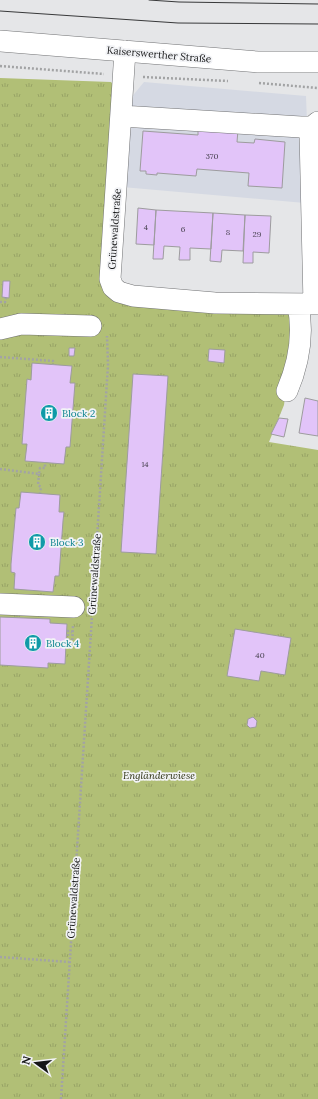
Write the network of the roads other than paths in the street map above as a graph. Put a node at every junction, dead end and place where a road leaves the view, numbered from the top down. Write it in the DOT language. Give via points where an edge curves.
graph roads {
  1 [pos="0,41"];
  2 [pos="125,51"];
  3 [pos="318,62"];
  4 [pos="121,116"];
  5 [pos="315,124"];
  6 [pos="310,304"];
  7 [pos="0,329"];
  8 [pos="99,330"];
  9 [pos="288,391"];
  10 [pos="0,604"];
  11 [pos="86,609"];
  1 -- 2 [label="street, Kaiserswerther Straße"];
  2 -- 3 [label="street, Kaiserswerther Straße" via="258,62"];
  2 -- 4 [label="street, Grünewaldstraße"];
  4 -- 5 [label="street" via="293,127"];
  4 -- 6 [label="street, Grünewaldstraße" via="110,279 113,287 119,292 133,296 215,303"];
  5 -- 6 [label="street" via="310,133"];
  6 -- 9 [label="street" via="301,318 299,356"];
  7 -- 8 [label="street" via="22,324"];
  10 -- 11 [label="street"];
}
